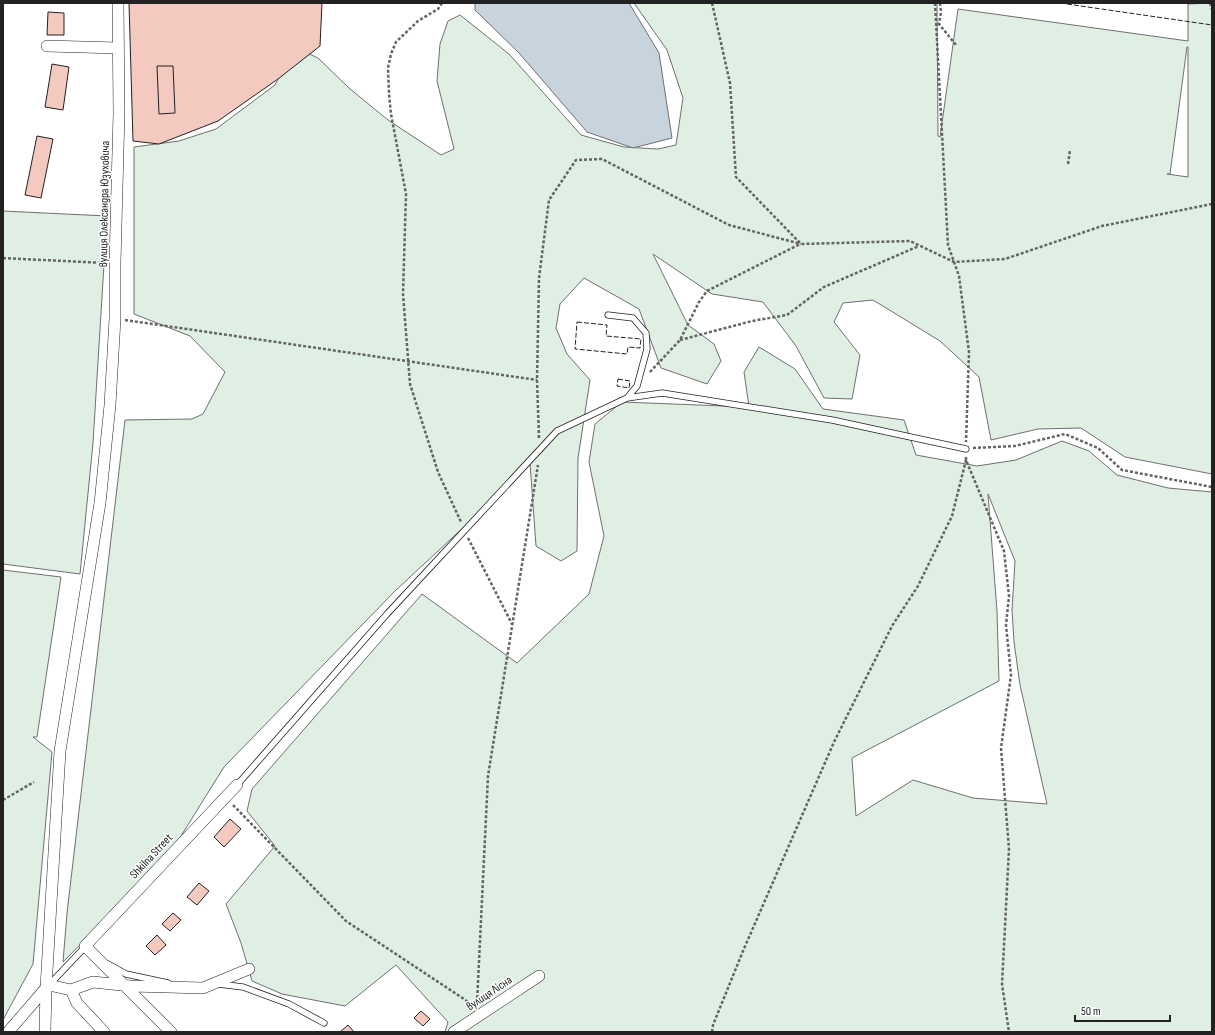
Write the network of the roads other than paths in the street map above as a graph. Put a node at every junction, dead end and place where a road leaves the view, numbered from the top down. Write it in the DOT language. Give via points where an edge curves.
graph roads {
  1 [pos="118,3"];
  2 [pos="46,46"];
  3 [pos="118,48"];
  4 [pos="608,315"];
  5 [pos="627,398"];
  6 [pos="966,449"];
  7 [pos="237,785"];
  8 [pos="85,946"];
  9 [pos="249,969"];
  10 [pos="539,976"];
  11 [pos="213,984"];
  12 [pos="124,985"];
  13 [pos="48,986"];
  14 [pos="70,990"];
  15 [pos="324,1023"];
  16 [pos="8,1032"];
  17 [pos="45,1032"];
  18 [pos="104,1032"];
  19 [pos="171,1032"];
  20 [pos="454,1032"];
  1 -- 3 [label="street, вулиця Олександра Юзуховича"];
  2 -- 3 [label="street"];
  3 -- 13 [label="street, вулиця Олександра Юзуховича" via="116,319 110,405 100,503 60,751"];
  4 -- 5 [label="lane" via="633,318 646,333 647,349 637,386"];
  5 -- 6 [label="lane" via="669,394 832,420"];
  5 -- 7 [label="lane" via="557,431 387,614"];
  7 -- 8 [label="street, Shkilna Street"];
  8 -- 11 [label="lane" via="100,959 126,974 172,984"];
  8 -- 12 [label="street"];
  8 -- 13 [label="lane"];
  9 -- 11 [label="street"];
  10 -- 20 [label="street, вулиця Лісна"];
  11 -- 12 [label="street" via="203,988"];
  11 -- 15 [label="lane" via="242,987 289,1004"];
  12 -- 14 [label="street" via="93,982"];
  12 -- 19 [label="street"];
  13 -- 14 [label="street"];
  13 -- 16 [label="street"];
  13 -- 17 [label="street"];
  14 -- 18 [label="street" via="77,1003"];
}
